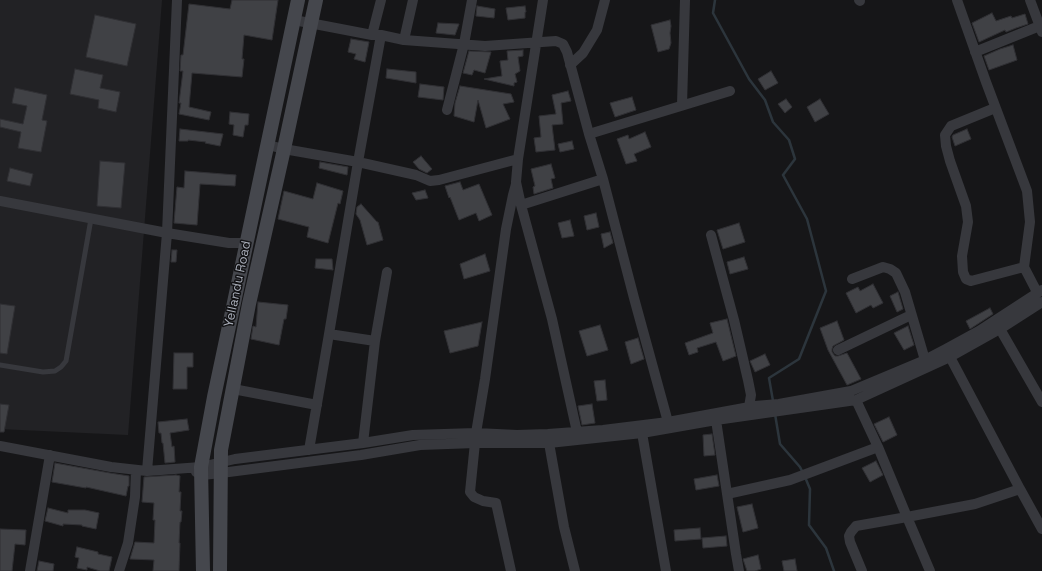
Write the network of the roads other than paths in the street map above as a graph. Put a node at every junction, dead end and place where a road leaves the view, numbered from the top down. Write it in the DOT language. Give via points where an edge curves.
graph roads {
  1 [pos="177,0"];
  2 [pos="298,0"];
  3 [pos="316,0"];
  4 [pos="381,0"];
  5 [pos="413,0"];
  6 [pos="472,0"];
  7 [pos="543,0"];
  8 [pos="605,0"];
  9 [pos="685,0"];
  10 [pos="957,0"];
  11 [pos="1030,0"];
  12 [pos="294,20"];
  13 [pos="311,24"];
  14 [pos="1041,28"];
  15 [pos="376,35"];
  16 [pos="404,40"];
  17 [pos="536,43"];
  18 [pos="464,44"];
  19 [pos="975,52"];
  20 [pos="570,65"];
  21 [pos="730,91"];
  22 [pos="682,105"];
  23 [pos="995,108"];
  24 [pos="447,110"];
  25 [pos="589,134"];
  26 [pos="268,145"];
  27 [pos="284,149"];
  28 [pos="518,159"];
  29 [pos="358,162"];
  30 [pos="603,179"];
  31 [pos="516,182"];
  32 [pos="0,201"];
  33 [pos="521,205"];
  34 [pos="91,219"];
  35 [pos="167,233"];
  36 [pos="710,235"];
  37 [pos="247,243"];
  38 [pos="1024,267"];
  39 [pos="387,272"];
  40 [pos="852,279"];
  41 [pos="1040,295"];
  42 [pos="911,316"];
  43 [pos="1000,329"];
  44 [pos="330,334"];
  45 [pos="375,341"];
  46 [pos="838,350"];
  47 [pos="950,357"];
  48 [pos="925,360"];
  49 [pos="0,365"];
  50 [pos="233,389"];
  51 [pos="856,400"];
  52 [pos="1042,402"];
  53 [pos="317,405"];
  54 [pos="780,407"];
  55 [pos="753,409"];
  56 [pos="716,420"];
  57 [pos="668,422"];
  58 [pos="577,432"];
  59 [pos="476,433"];
  60 [pos="642,433"];
  61 [pos="362,443"];
  62 [pos="475,443"];
  63 [pos="549,443"];
  64 [pos="0,446"];
  65 [pos="878,447"];
  66 [pos="309,450"];
  67 [pos="50,455"];
  68 [pos="222,468"];
  69 [pos="136,470"];
  70 [pos="197,470"];
  71 [pos="147,471"];
  72 [pos="1020,489"];
  73 [pos="727,494"];
  74 [pos="907,517"];
  75 [pos="1042,529"];
  76 [pos="30,571"];
  77 [pos="119,571"];
  78 [pos="203,571"];
  79 [pos="220,571"];
  80 [pos="511,571"];
  81 [pos="575,571"];
  82 [pos="666,571"];
  83 [pos="739,571"];
  84 [pos="862,571"];
  85 [pos="930,571"];
  1 -- 35 [label="street"];
  2 -- 12 [label="main road, Yellandu Road"];
  3 -- 13 [label="main road, Yellandu Road"];
  4 -- 15 [label="street"];
  5 -- 16 [label="street"];
  6 -- 18 [label="street"];
  7 -- 17 [label="street"];
  8 -- 20 [label="street" via="597,30 590,44"];
  9 -- 22 [label="street"];
  10 -- 19 [label="street"];
  11 -- 14 [label="street"];
  12 -- 13 [label="street"];
  12 -- 26 [label="main road, Yellandu Road"];
  13 -- 15 [label="street"];
  13 -- 27 [label="main road, Yellandu Road"];
  14 -- 19 [label="street"];
  15 -- 16 [label="street"];
  15 -- 29 [label="street"];
  16 -- 18 [label="street"];
  17 -- 18 [label="street" via="485,46"];
  17 -- 20 [label="street" via="556,41 563,44"];
  17 -- 28 [label="street"];
  18 -- 24 [label="street"];
  19 -- 23 [label="street"];
  20 -- 25 [label="street"];
  21 -- 22 [label="street"];
  22 -- 25 [label="street"];
  23 -- 38 [label="street" via="1027,191 1030,222"];
  23 -- 38 [label="street" via="951,126 945,135 948,153 966,206 968,222 962,256 963,272 966,279 971,281"];
  25 -- 30 [label="street"];
  26 -- 27 [label="street"];
  26 -- 37 [label="main road, Yellandu Road"];
  27 -- 29 [label="street"];
  27 -- 50 [label="main road, Yellandu Road" via="249,304"];
  28 -- 29 [label="street" via="430,181 416,175"];
  28 -- 31 [label="street"];
  29 -- 44 [label="street"];
  30 -- 33 [label="street"];
  30 -- 57 [label="street"];
  31 -- 33 [label="street"];
  31 -- 59 [label="street" via="506,229 486,379"];
  32 -- 34 [label="street"];
  33 -- 58 [label="street" via="552,319"];
  34 -- 35 [label="street"];
  34 -- 49 [label="lane" via="66,361 55,371 42,372"];
  35 -- 37 [label="street" via="229,243"];
  35 -- 71 [label="street"];
  36 -- 55 [label="street" via="734,320"];
  37 -- 70 [label="main road, Yellandu Road"];
  38 -- 41 [label="street"];
  39 -- 45 [label="street"];
  40 -- 42 [label="street" via="883,267 890,269 896,274 905,292"];
  41 -- 43 [label="street"];
  41 -- 48 [label="street"];
  42 -- 46 [label="street"];
  42 -- 48 [label="street"];
  43 -- 47 [label="street"];
  43 -- 52 [label="street"];
  44 -- 45 [label="street"];
  44 -- 53 [label="street"];
  45 -- 61 [label="street"];
  47 -- 51 [label="street"];
  47 -- 72 [label="street"];
  48 -- 54 [label="street" via="852,391"];
  50 -- 53 [label="street"];
  50 -- 68 [label="main road, Yellandu Road" via="221,450"];
  51 -- 54 [label="street"];
  51 -- 65 [label="street"];
  53 -- 66 [label="street"];
  54 -- 55 [label="street"];
  55 -- 56 [label="street"];
  55 -- 57 [label="street"];
  56 -- 60 [label="street"];
  56 -- 73 [label="street"];
  57 -- 58 [label="street"];
  58 -- 59 [label="street"];
  59 -- 61 [label="street" via="413,435"];
  59 -- 62 [label="street"];
  60 -- 63 [label="street"];
  60 -- 82 [label="street"];
  61 -- 66 [label="street"];
  62 -- 63 [label="street"];
  62 -- 68 [label="street" via="420,445 361,455"];
  62 -- 80 [label="street" via="470,492 483,501 496,503"];
  63 -- 81 [label="street" via="564,527"];
  64 -- 67 [label="street"];
  65 -- 73 [label="street" via="790,480"];
  65 -- 74 [label="street"];
  66 -- 68 [label="street" via="274,454"];
  67 -- 69 [label="street"];
  67 -- 76 [label="street"];
  68 -- 70 [label="street"];
  68 -- 79 [label="main road, Yellandu Road"];
  69 -- 71 [label="street"];
  69 -- 77 [label="street" via="128,543"];
  70 -- 71 [label="street"];
  70 -- 78 [label="main road, Yellandu Road"];
  72 -- 74 [label="street" via="975,504"];
  72 -- 75 [label="street"];
  73 -- 83 [label="street"];
  74 -- 84 [label="street" via="856,526 851,532 850,542"];
  74 -- 85 [label="street"];
}
